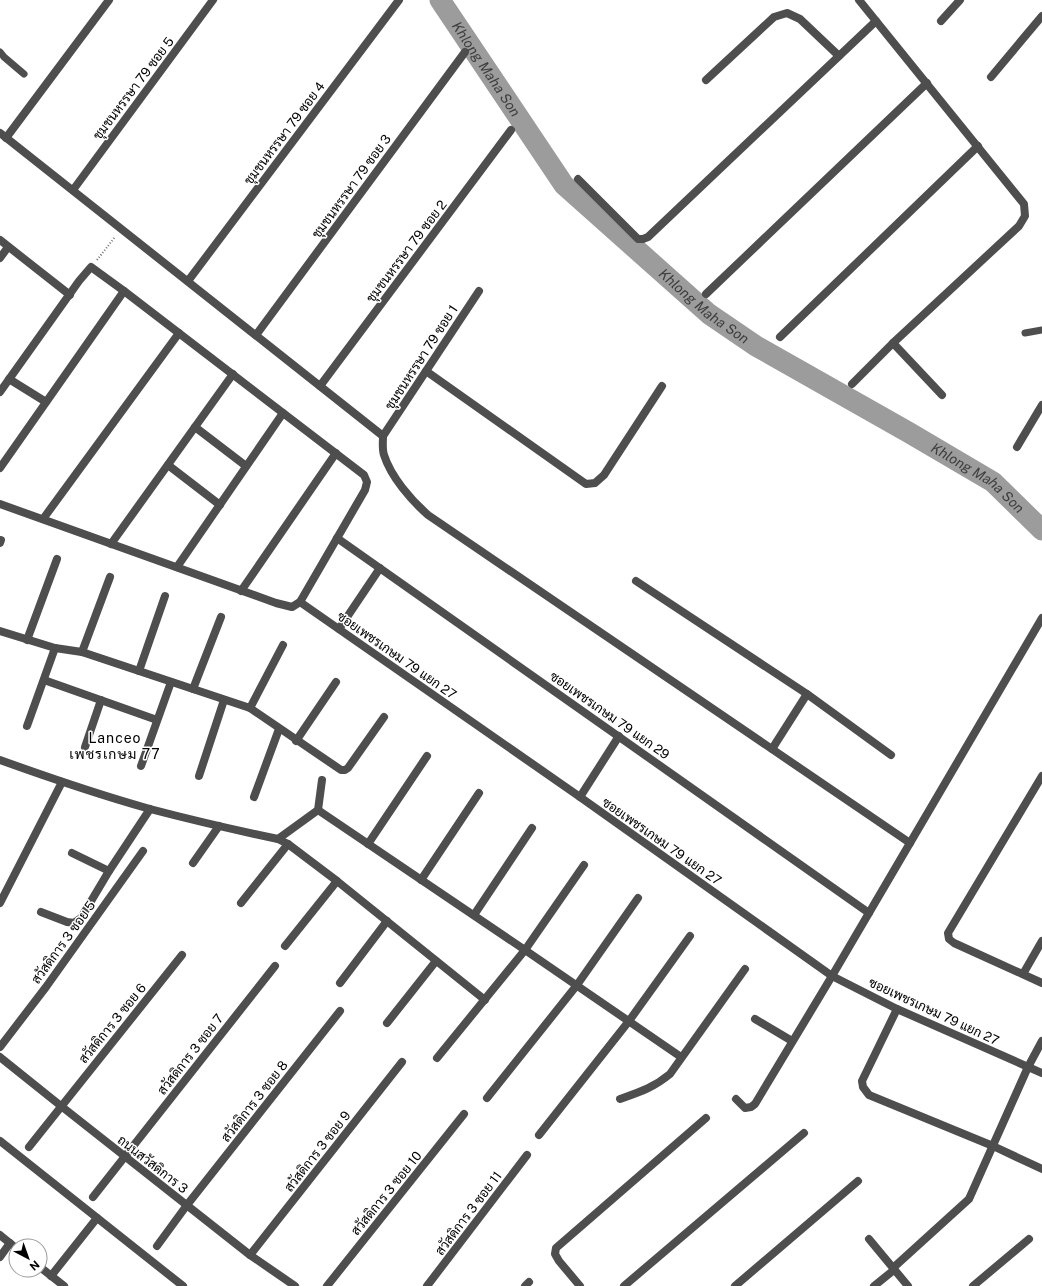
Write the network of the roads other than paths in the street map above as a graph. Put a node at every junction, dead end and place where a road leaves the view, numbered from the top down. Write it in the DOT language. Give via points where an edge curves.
graph roads {
  1 [pos="109,0"];
  2 [pos="213,0"];
  3 [pos="399,0"];
  4 [pos="859,0"];
  5 [pos="960,0"];
  6 [pos="1042,16"];
  7 [pos="876,21"];
  8 [pos="940,21"];
  9 [pos="0,52"];
  10 [pos="465,52"];
  11 [pos="840,56"];
  12 [pos="24,74"];
  13 [pos="991,77"];
  14 [pos="706,80"];
  15 [pos="927,83"];
  16 [pos="511,130"];
  17 [pos="3,135"];
  18 [pos="978,146"];
  19 [pos="578,179"];
  20 [pos="73,190"];
  21 [pos="0,240"];
  22 [pos="8,247"];
  23 [pos="0,258"];
  24 [pos="188,281"];
  25 [pos="124,291"];
  26 [pos="479,291"];
  27 [pos="706,294"];
  28 [pos="70,295"];
  29 [pos="1042,330"];
  30 [pos="179,333"];
  31 [pos="1025,333"];
  32 [pos="256,335"];
  33 [pos="780,337"];
  34 [pos="893,344"];
  35 [pos="426,371"];
  36 [pos="233,374"];
  37 [pos="9,380"];
  38 [pos="852,384"];
  39 [pos="320,386"];
  40 [pos="662,386"];
  41 [pos="0,392"];
  42 [pos="942,395"];
  43 [pos="46,402"];
  44 [pos="1041,407"];
  45 [pos="283,413"];
  46 [pos="195,427"];
  47 [pos="383,436"];
  48 [pos="1017,447"];
  49 [pos="336,453"];
  50 [pos="168,465"];
  51 [pos="246,466"];
  52 [pos="0,468"];
  53 [pos="0,504"];
  54 [pos="220,505"];
  55 [pos="43,519"];
  56 [pos="337,538"];
  57 [pos="112,544"];
  58 [pos="57,559"];
  59 [pos="177,567"];
  60 [pos="380,568"];
  61 [pos="110,577"];
  62 [pos="636,581"];
  63 [pos="241,591"];
  64 [pos="165,596"];
  65 [pos="300,602"];
  66 [pos="221,617"];
  67 [pos="1042,618"];
  68 [pos="339,629"];
  69 [pos="0,631"];
  70 [pos="27,640"];
  71 [pos="283,645"];
  72 [pos="55,648"];
  73 [pos="82,652"];
  74 [pos="139,671"];
  75 [pos="44,680"];
  76 [pos="171,682"];
  77 [pos="336,682"];
  78 [pos="193,689"];
  79 [pos="807,694"];
  80 [pos="101,700"];
  81 [pos="224,700"];
  82 [pos="250,708"];
  83 [pos="384,717"];
  84 [pos="157,720"];
  85 [pos="27,726"];
  86 [pos="279,729"];
  87 [pos="619,736"];
  88 [pos="296,741"];
  89 [pos="85,747"];
  90 [pos="772,749"];
  91 [pos="891,755"];
  92 [pos="427,756"];
  93 [pos="0,760"];
  94 [pos="141,766"];
  95 [pos="199,776"];
  96 [pos="1042,776"];
  97 [pos="322,780"];
  98 [pos="62,782"];
  99 [pos="480,792"];
  100 [pos="254,797"];
  101 [pos="580,797"];
  102 [pos="150,809"];
  103 [pos="318,810"];
  104 [pos="218,826"];
  105 [pos="532,828"];
  106 [pos="278,839"];
  107 [pos="910,843"];
  108 [pos="288,844"];
  109 [pos="368,844"];
  110 [pos="143,851"];
  111 [pos="72,854"];
  112 [pos="193,863"];
  113 [pos="584,865"];
  114 [pos="109,871"];
  115 [pos="421,880"];
  116 [pos="337,881"];
  117 [pos="638,898"];
  118 [pos="0,903"];
  119 [pos="241,903"];
  120 [pos="41,912"];
  121 [pos="869,913"];
  122 [pos="474,915"];
  123 [pos="387,921"];
  124 [pos="690,936"];
  125 [pos="1042,941"];
  126 [pos="286,946"];
  127 [pos="525,950"];
  128 [pos="182,955"];
  129 [pos="436,961"];
  130 [pos="275,966"];
  131 [pos="745,969"];
  132 [pos="1023,974"];
  133 [pos="832,976"];
  134 [pos="340,983"];
  135 [pos="1042,983"];
  136 [pos="577,985"];
  137 [pos="484,1000"];
  138 [pos="897,1009"];
  139 [pos="340,1011"];
  140 [pos="755,1019"];
  141 [pos="629,1021"];
  142 [pos="387,1023"];
  143 [pos="792,1041"];
  144 [pos="1042,1041"];
  145 [pos="0,1046"];
  146 [pos="0,1057"];
  147 [pos="681,1057"];
  148 [pos="437,1058"];
  149 [pos="402,1062"];
  150 [pos="1028,1067"];
  151 [pos="1042,1073"];
  152 [pos="487,1098"];
  153 [pos="620,1099"];
  154 [pos="736,1099"];
  155 [pos="61,1106"];
  156 [pos="464,1114"];
  157 [pos="706,1118"];
  158 [pos="804,1133"];
  159 [pos="539,1135"];
  160 [pos="0,1141"];
  161 [pos="993,1146"];
  162 [pos="29,1147"];
  163 [pos="527,1155"];
  164 [pos="124,1157"];
  165 [pos="1042,1168"];
  166 [pos="858,1181"];
  167 [pos="94,1197"];
  168 [pos="186,1205"];
  169 [pos="97,1218"];
  170 [pos="0,1235"];
  171 [pos="869,1239"];
  172 [pos="1029,1239"];
  173 [pos="8,1242"];
  174 [pos="157,1246"];
  175 [pos="8,1251"];
  176 [pos="250,1255"];
  177 [pos="0,1258"];
  178 [pos="893,1269"];
  179 [pos="48,1274"];
  180 [pos="51,1276"];
  181 [pos="64,1286"];
  182 [pos="183,1286"];
  183 [pos="295,1286"];
  184 [pos="327,1286"];
  185 [pos="428,1286"];
  186 [pos="580,1286"];
  187 [pos="624,1286"];
  188 [pos="735,1286"];
  189 [pos="874,1286"];
  190 [pos="908,1286"];
  191 [pos="973,1286"];
  1 -- 17 [label="street"];
  2 -- 20 [label="street, ชุมชนหรรษา 79 ซอย 5"];
  3 -- 24 [label="street, ชุมชนหรรษา 79 ซอย 4"];
  4 -- 7 [label="street"];
  5 -- 8 [label="street"];
  6 -- 13 [label="street"];
  7 -- 11 [label="street"];
  7 -- 15 [label="street"];
  9 -- 12 [label="lane"];
  10 -- 32 [label="street, ชุมชนหรรษา 79 ซอย 3"];
  11 -- 14 [label="street" via="800,18 787,13 774,17"];
  11 -- 19 [label="street" via="648,237 638,238"];
  15 -- 18 [label="street"];
  15 -- 27 [label="street"];
  16 -- 39 [label="street, ชุมชนหรรษา 79 ซอย 2"];
  17 -- 20 [label="street"];
  18 -- 33 [label="street"];
  18 -- 34 [label="street" via="1024,204 1025,216 1019,226"];
  20 -- 24 [label="street"];
  21 -- 22 [label="street"];
  22 -- 23 [label="street"];
  22 -- 28 [label="street"];
  24 -- 32 [label="street"];
  25 -- 28 [label="street" via="91,267"];
  25 -- 30 [label="street"];
  25 -- 43 [label="street"];
  26 -- 35 [label="street, ชุมชนหรรษา 79 ซอย 1"];
  28 -- 37 [label="street"];
  29 -- 31 [label="lane"];
  30 -- 36 [label="street"];
  30 -- 55 [label="street"];
  32 -- 39 [label="street"];
  34 -- 38 [label="street"];
  34 -- 42 [label="street"];
  35 -- 40 [label="street" via="586,484 595,483 604,475"];
  35 -- 47 [label="street, ชุมชนหรรษา 79 ซอย 1"];
  36 -- 45 [label="street"];
  36 -- 46 [label="street"];
  37 -- 41 [label="street"];
  37 -- 43 [label="street"];
  39 -- 47 [label="street"];
  43 -- 52 [label="street"];
  44 -- 48 [label="street"];
  45 -- 49 [label="street"];
  45 -- 51 [label="street"];
  46 -- 50 [label="street"];
  46 -- 51 [label="street"];
  47 -- 90 [label="street" via="384,454 396,480 415,504 428,515"];
  49 -- 56 [label="street" via="364,475 367,482 365,490"];
  49 -- 63 [label="street"];
  50 -- 54 [label="street"];
  50 -- 57 [label="street"];
  51 -- 54 [label="street"];
  53 -- 55 [label="street"];
  54 -- 59 [label="street"];
  55 -- 57 [label="street"];
  56 -- 60 [label="street, ซอยเพชรเกษม 79 แยก 29"];
  56 -- 65 [label="street"];
  57 -- 59 [label="street"];
  58 -- 70 [label="street"];
  59 -- 63 [label="street"];
  60 -- 68 [label="street"];
  60 -- 87 [label="street, ซอยเพชรเกษม 79 แยก 29"];
  61 -- 73 [label="street"];
  62 -- 79 [label="street"];
  63 -- 65 [label="street" via="292,607"];
  64 -- 74 [label="street"];
  65 -- 68 [label="street, ซอยเพชรเกษม 79 แยก 27"];
  66 -- 78 [label="street"];
  67 -- 107 [label="street"];
  68 -- 101 [label="street, ซอยเพชรเกษม 79 แยก 27"];
  69 -- 70 [label="street"];
  70 -- 72 [label="street"];
  71 -- 82 [label="street"];
  72 -- 73 [label="street"];
  72 -- 75 [label="street"];
  73 -- 74 [label="street"];
  74 -- 76 [label="street"];
  75 -- 80 [label="street"];
  75 -- 85 [label="street"];
  76 -- 78 [label="street"];
  76 -- 84 [label="street"];
  77 -- 88 [label="street"];
  78 -- 81 [label="street"];
  79 -- 90 [label="street"];
  79 -- 91 [label="street"];
  80 -- 84 [label="street"];
  80 -- 89 [label="street"];
  81 -- 82 [label="street"];
  81 -- 95 [label="street"];
  82 -- 86 [label="street"];
  83 -- 88 [label="street" via="345,770 341,770"];
  84 -- 94 [label="street"];
  86 -- 88 [label="street"];
  86 -- 100 [label="street"];
  87 -- 101 [label="street"];
  87 -- 121 [label="street, ซอยเพชรเกษม 79 แยก 29"];
  90 -- 107 [label="street"];
  92 -- 109 [label="street"];
  93 -- 98 [label="street"];
  96 -- 132 [label="street" via="948,933 949,939 954,943"];
  97 -- 103 [label="street"];
  98 -- 102 [label="street"];
  98 -- 118 [label="street"];
  99 -- 115 [label="street"];
  101 -- 133 [label="street, ซอยเพชรเกษม 79 แยก 27"];
  102 -- 104 [label="street"];
  102 -- 114 [label="street"];
  103 -- 106 [label="street"];
  103 -- 109 [label="street"];
  104 -- 106 [label="street"];
  104 -- 112 [label="street"];
  105 -- 122 [label="street"];
  106 -- 108 [label="street"];
  107 -- 121 [label="street"];
  108 -- 116 [label="street"];
  108 -- 119 [label="street"];
  109 -- 115 [label="street"];
  110 -- 145 [label="street, สวัสดิการ 3 ซอย 5" via="46,987"];
  111 -- 114 [label="street"];
  113 -- 127 [label="street"];
  114 -- 120 [label="street" via="81,918 74,923"];
  115 -- 122 [label="street"];
  116 -- 123 [label="street"];
  116 -- 126 [label="street"];
  117 -- 136 [label="street"];
  121 -- 133 [label="street"];
  122 -- 127 [label="street"];
  123 -- 129 [label="street"];
  123 -- 134 [label="street"];
  124 -- 141 [label="street"];
  125 -- 132 [label="street"];
  127 -- 136 [label="street"];
  127 -- 137 [label="street"];
  128 -- 155 [label="street, สวัสดิการ 3 ซอย 6"];
  129 -- 137 [label="street"];
  129 -- 142 [label="street"];
  130 -- 164 [label="street, สวัสดิการ 3 ซอย 7"];
  131 -- 147 [label="street"];
  132 -- 135 [label="street"];
  133 -- 138 [label="street, ซอยเพชรเกษม 79 แยก 27"];
  133 -- 143 [label="street"];
  136 -- 141 [label="street"];
  136 -- 152 [label="street"];
  137 -- 148 [label="street"];
  138 -- 150 [label="street, ซอยเพชรเกษม 79 แยก 27"];
  138 -- 161 [label="street" via="862,1081 862,1087 869,1095"];
  139 -- 168 [label="street, สวัสดิการ 3 ซอย 8"];
  140 -- 143 [label="street"];
  141 -- 147 [label="street"];
  141 -- 159 [label="street"];
  143 -- 154 [label="street" via="755,1104 745,1108"];
  144 -- 150 [label="street"];
  146 -- 155 [label="street, ถนนสวัสดิการ 3"];
  147 -- 153 [label="street" via="670,1074 659,1083"];
  149 -- 176 [label="street, สวัสดิการ 3 ซอย 9"];
  150 -- 151 [label="street, ซอยเพชรเกษม 79 แยก 27"];
  150 -- 161 [label="street"];
  155 -- 162 [label="street, สวัสดิการ 3 ซอย 6"];
  155 -- 164 [label="street, ถนนสวัสดิการ 3"];
  156 -- 184 [label="street, สวัสดิการ 3 ซอย 10"];
  157 -- 186 [label="street" via="556,1248 555,1254 559,1262"];
  158 -- 187 [label="street"];
  160 -- 169 [label="street"];
  161 -- 165 [label="street"];
  161 -- 178 [label="street" via="969,1199"];
  163 -- 185 [label="street, สวัสดิการ 3 ซอย 11"];
  164 -- 167 [label="street, สวัสดิการ 3 ซอย 7"];
  164 -- 168 [label="street, ถนนสวัสดิการ 3"];
  166 -- 188 [label="street"];
  168 -- 174 [label="street, สวัสดิการ 3 ซอย 8"];
  168 -- 176 [label="street, ถนนสวัสดิการ 3"];
  169 -- 180 [label="street"];
  169 -- 182 [label="street"];
  170 -- 173 [label="street"];
  171 -- 178 [label="street"];
  172 -- 191 [label="street"];
  175 -- 177 [label="street"];
  176 -- 183 [label="street, ถนนสวัสดิการ 3"];
  178 -- 189 [label="street"];
  178 -- 190 [label="street"];
  179 -- 180 [label="street"];
  180 -- 181 [label="street"];
}
